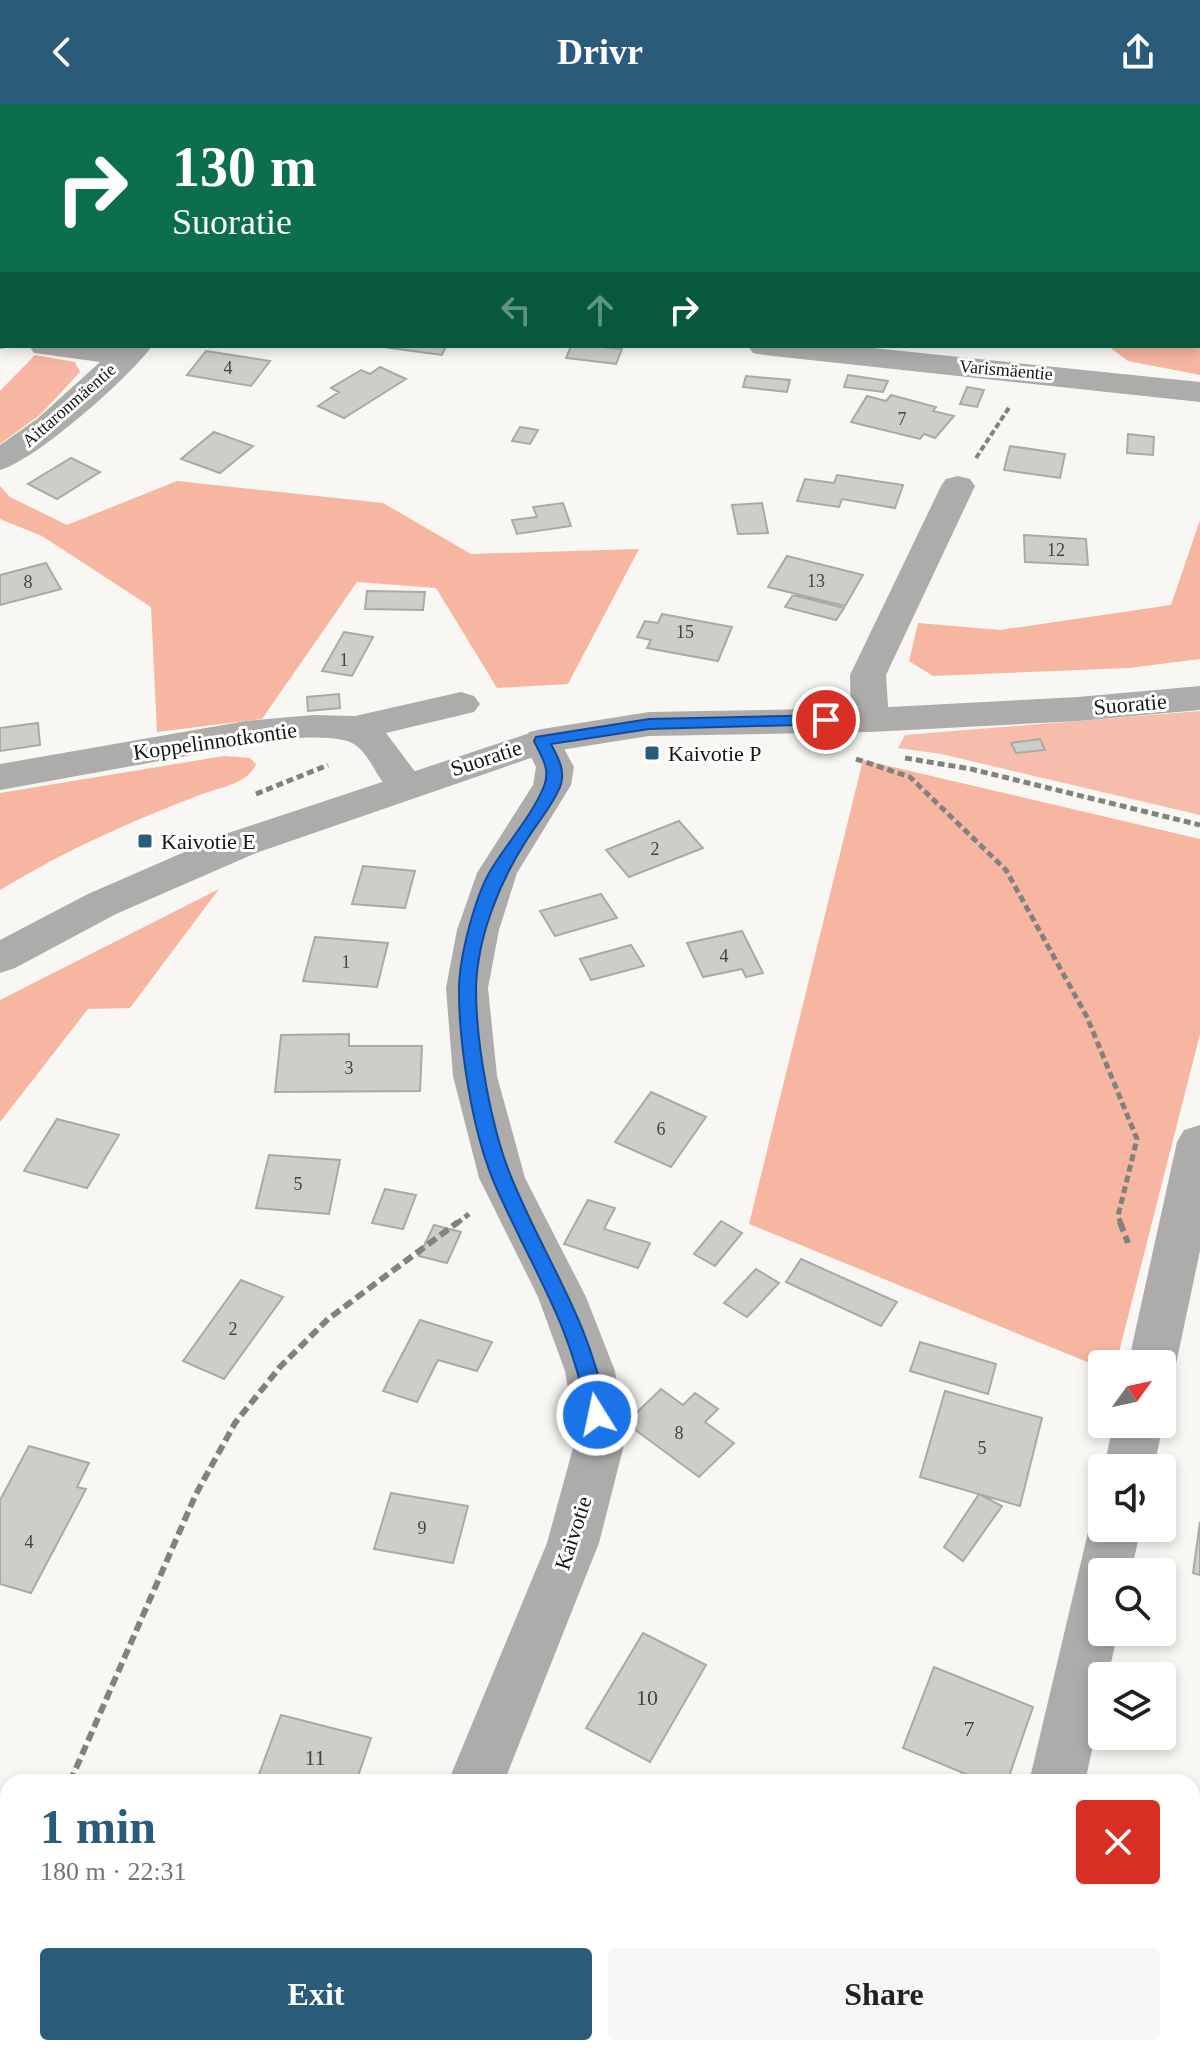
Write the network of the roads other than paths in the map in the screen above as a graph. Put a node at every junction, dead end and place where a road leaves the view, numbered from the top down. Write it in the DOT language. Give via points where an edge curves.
graph roads {
  1 [pos="79,348"];
  2 [pos="806,348"];
  3 [pos="131,351"];
  4 [pos="1016,358"];
  5 [pos="1200,392"];
  6 [pos="0,460"];
  7 [pos="958,486"];
  8 [pos="1200,698"];
  9 [pos="461,704"];
  10 [pos="870,720"];
  11 [pos="355,728"];
  12 [pos="542,741"];
  13 [pos="0,777"];
  14 [pos="406,785"];
  15 [pos="0,958"];
  16 [pos="1200,1142"];
  17 [pos="1155,1350"];
  18 [pos="1088,1646"];
  19 [pos="479,1774"];
  20 [pos="1059,1774"];
  1 -- 3 [label="street"];
  2 -- 4 [label="street, Varismäentie"];
  3 -- 6 [label="street, Aittaronmäentie" via="49,426"];
  4 -- 5 [label="street, Varismäentie"];
  7 -- 10 [label="street" via="868,675"];
  8 -- 10 [label="street, Suoratie"];
  9 -- 11 [label="street, Koppelinnotkontie"];
  10 -- 12 [label="street, Suoratie" via="649,724"];
  11 -- 13 [label="street, Koppelinnotkontie" via="246,733"];
  11 -- 14 [label="street" via="378,746"];
  12 -- 14 [label="street, Suoratie"];
  12 -- 19 [label="street, Kaivotie" via="555,767 552,785 497,873 467,988 475,1076 502,1178 562,1297 590,1371 601,1437 573,1543"];
  14 -- 15 [label="street, Suoratie" via="242,843 102,904"];
  16 -- 17 [label="street"];
  18 -- 20 [label="street"];
}
